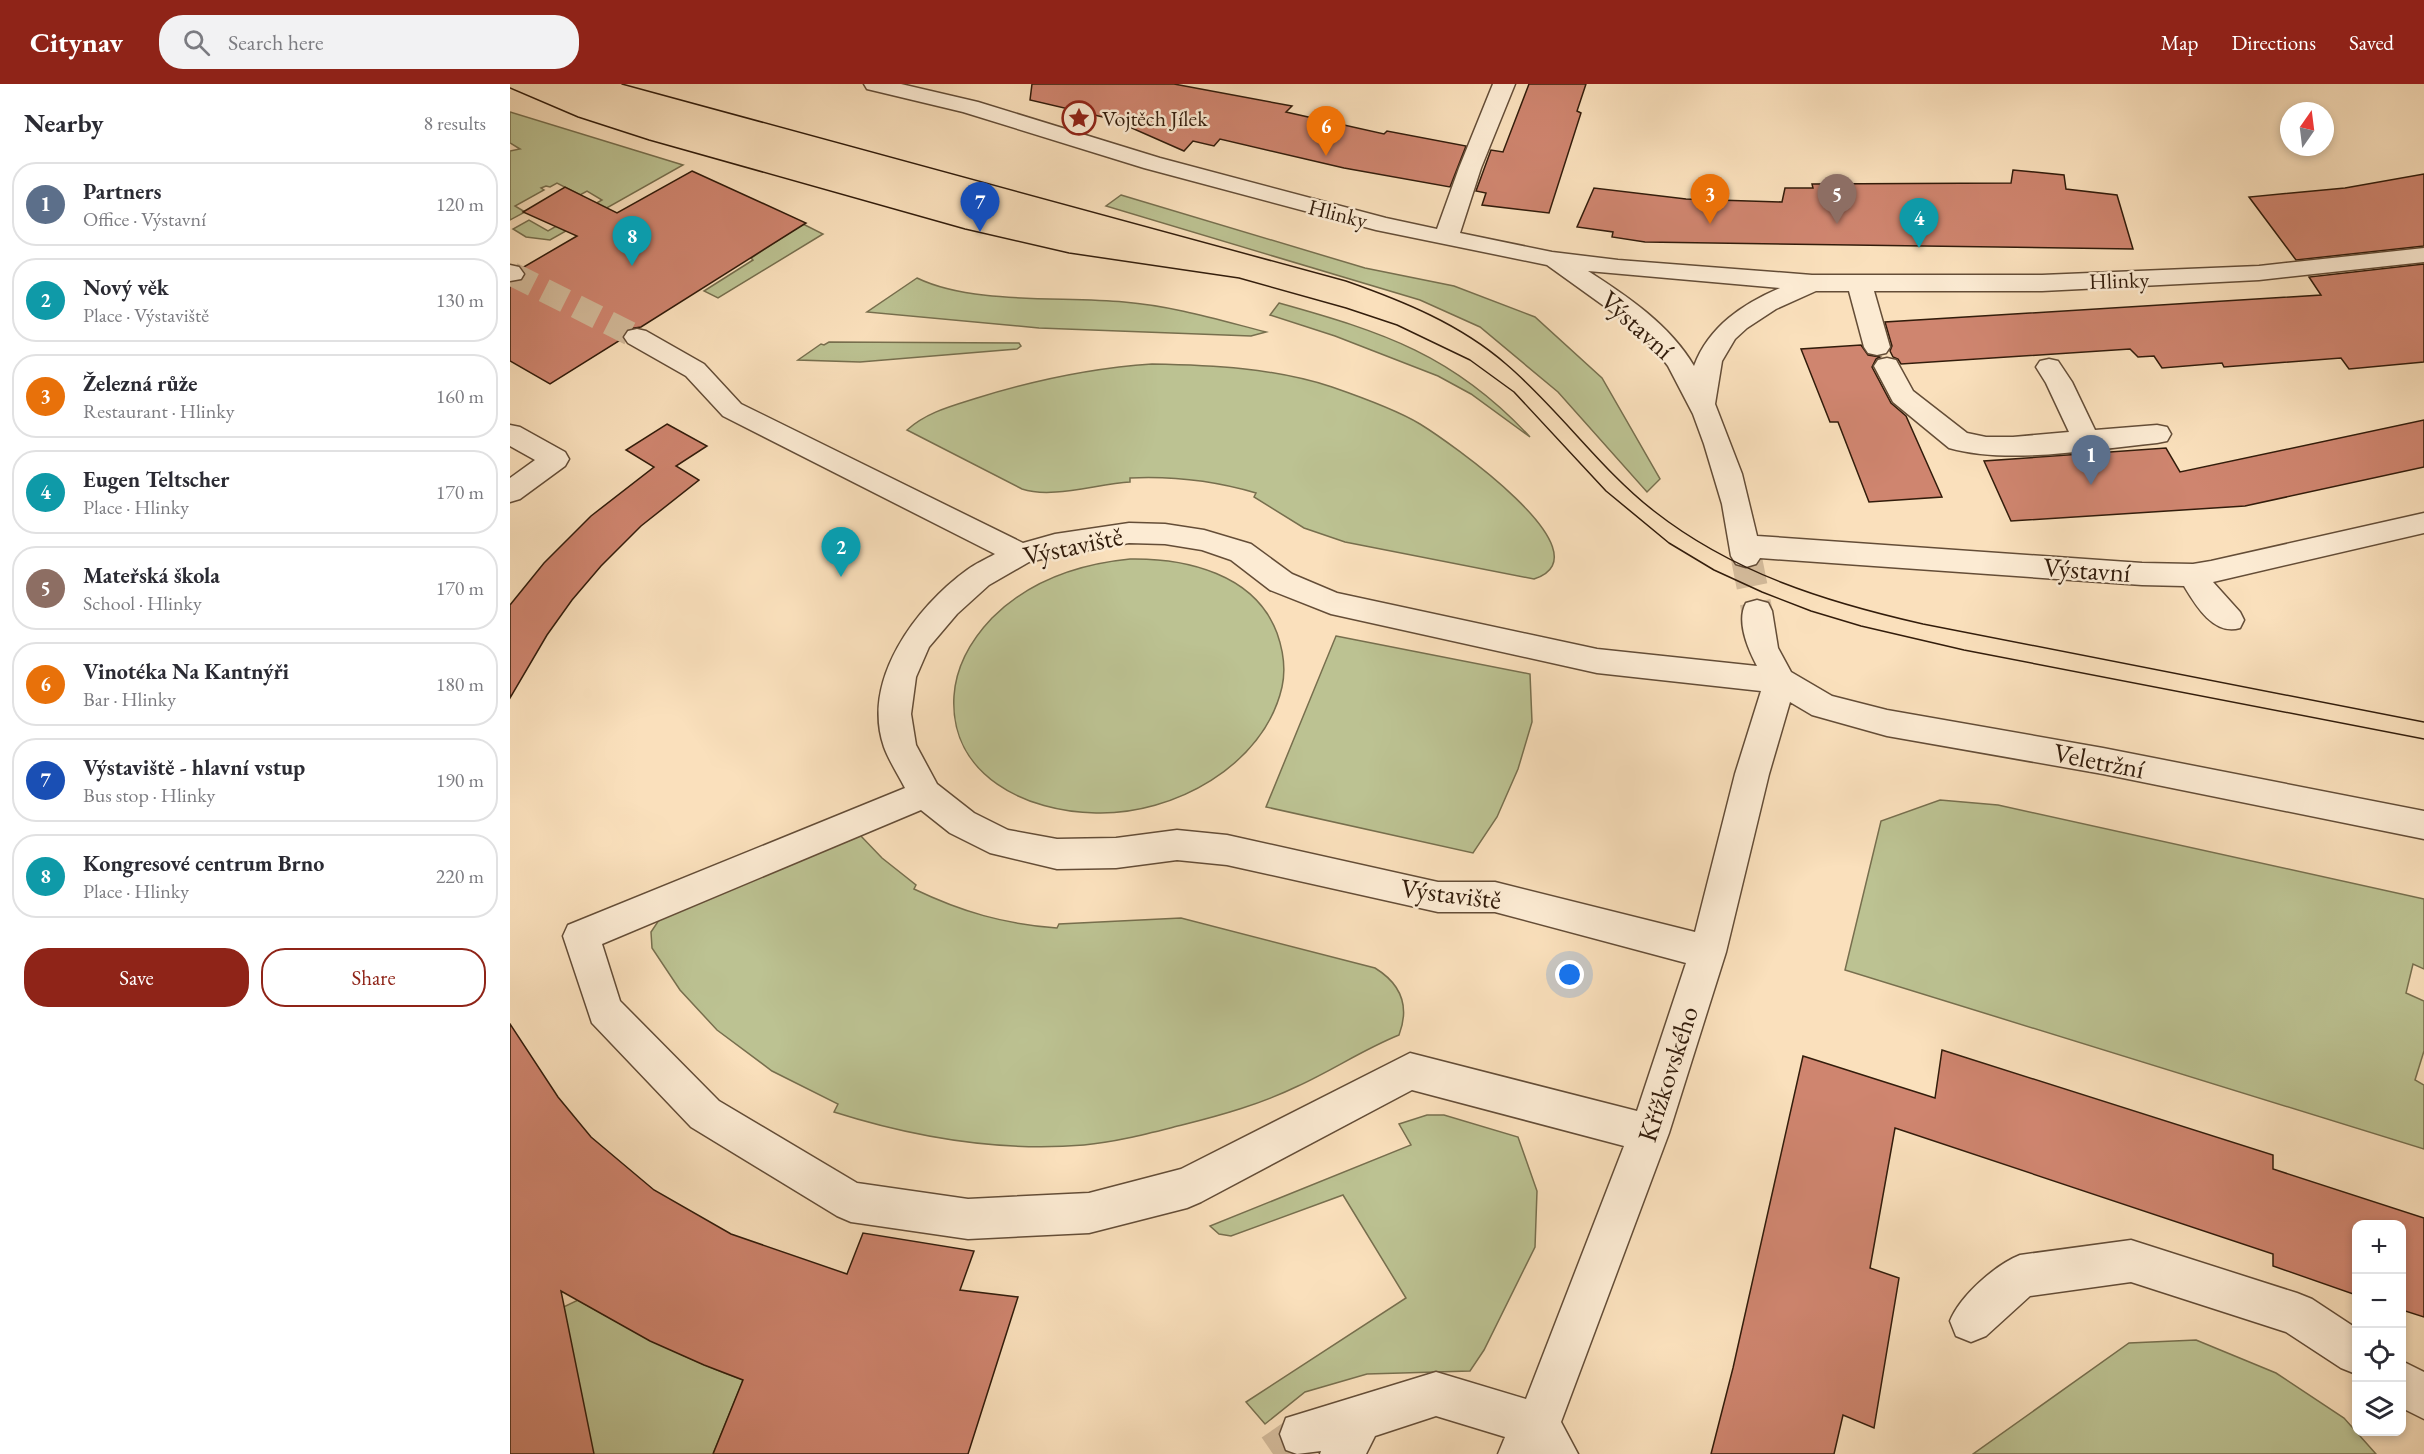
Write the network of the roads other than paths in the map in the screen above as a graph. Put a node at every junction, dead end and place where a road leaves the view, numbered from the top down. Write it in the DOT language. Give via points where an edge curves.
graph roads {
  1 [pos="875,84"];
  2 [pos="1504,84"];
  3 [pos="1446,238"];
  4 [pos="2424,255"];
  5 [pos="1552,259"];
  6 [pos="1812,283"];
  7 [pos="1860,284"];
  8 [pos="638,337"];
  9 [pos="2049,367"];
  10 [pos="1702,403"];
  11 [pos="510,434"];
  12 [pos="2157,434"];
  13 [pos="2085,438"];
  14 [pos="510,492"];
  15 [pos="2424,523"];
  16 [pos="1020,554"];
  17 [pos="2193,575"];
  18 [pos="1757,611"];
  19 [pos="2229,620"];
  20 [pos="1780,681"];
  21 [pos="925,794"];
  22 [pos="2424,825"];
  23 [pos="1708,952"];
  24 [pos="1649,1133"];
  25 [pos="1971,1321"];
  26 [pos="2352,1350"];
  27 [pos="2406,1386"];
  28 [pos="2424,1397"];
  29 [pos="1302,1434"];
  30 [pos="1351,1437"];
  31 [pos="1538,1444"];
  1 -- 3 [label="street, Hlinky" via="970,106 1289,201"];
  2 -- 3 [label="street"];
  3 -- 5 [label="street, Hlinky"];
  4 -- 7 [label="street, Hlinky" via="2213,275 2042,283"];
  5 -- 6 [label="street, Hlinky"];
  5 -- 10 [label="street, Výstavní" via="1582,276 1665,344"];
  6 -- 7 [label="street, Hlinky"];
  6 -- 10 [label="street, Hlinky" via="1736,323 1708,362"];
  7 -- 13 [label="street" via="1882,356 1902,396 1959,441 2013,446"];
  8 -- 16 [label="street" via="695,370 732,410"];
  9 -- 13 [label="street"];
  10 -- 17 [label="street, Výstavní" via="1726,468 1745,551"];
  11 -- 14 [label="street" via="555,459"];
  12 -- 13 [label="street"];
  15 -- 17 [label="street, Výstavní"];
  16 -- 20 [label="street, Výstaviště" via="1129,533 1204,540 1241,552 1281,582 1331,603 1597,661"];
  16 -- 21 [label="street, Výstaviště" via="978,577 946,606 916,641 900,677 895,714 900,746"];
  17 -- 19 [label="street" via="2205,595"];
  18 -- 20 [label="street" via="1763,648"];
  20 -- 22 [label="street, Veletržní" via="1823,706 1887,723"];
  20 -- 23 [label="street, Křížkovského" via="1752,774"];
  21 -- 23 [label="street, Výstaviště" via="962,823 1002,843 1057,854 1116,853 1177,845 1227,850 1438,897 1496,897"];
  21 -- 24 [label="street" via="581,936 605,1011 705,1114 851,1202 968,1219 1089,1213 1187,1188 1410,1071"];
  23 -- 24 [label="street, Křížkovského"];
  24 -- 31 [label="street, Křížkovského"];
  25 -- 26 [label="street" via="2020,1276 2131,1261 2297,1314"];
  27 -- 28 [label="street"];
  29 -- 30 [label="street"];
  30 -- 31 [label="street" via="1436,1394"];
}
